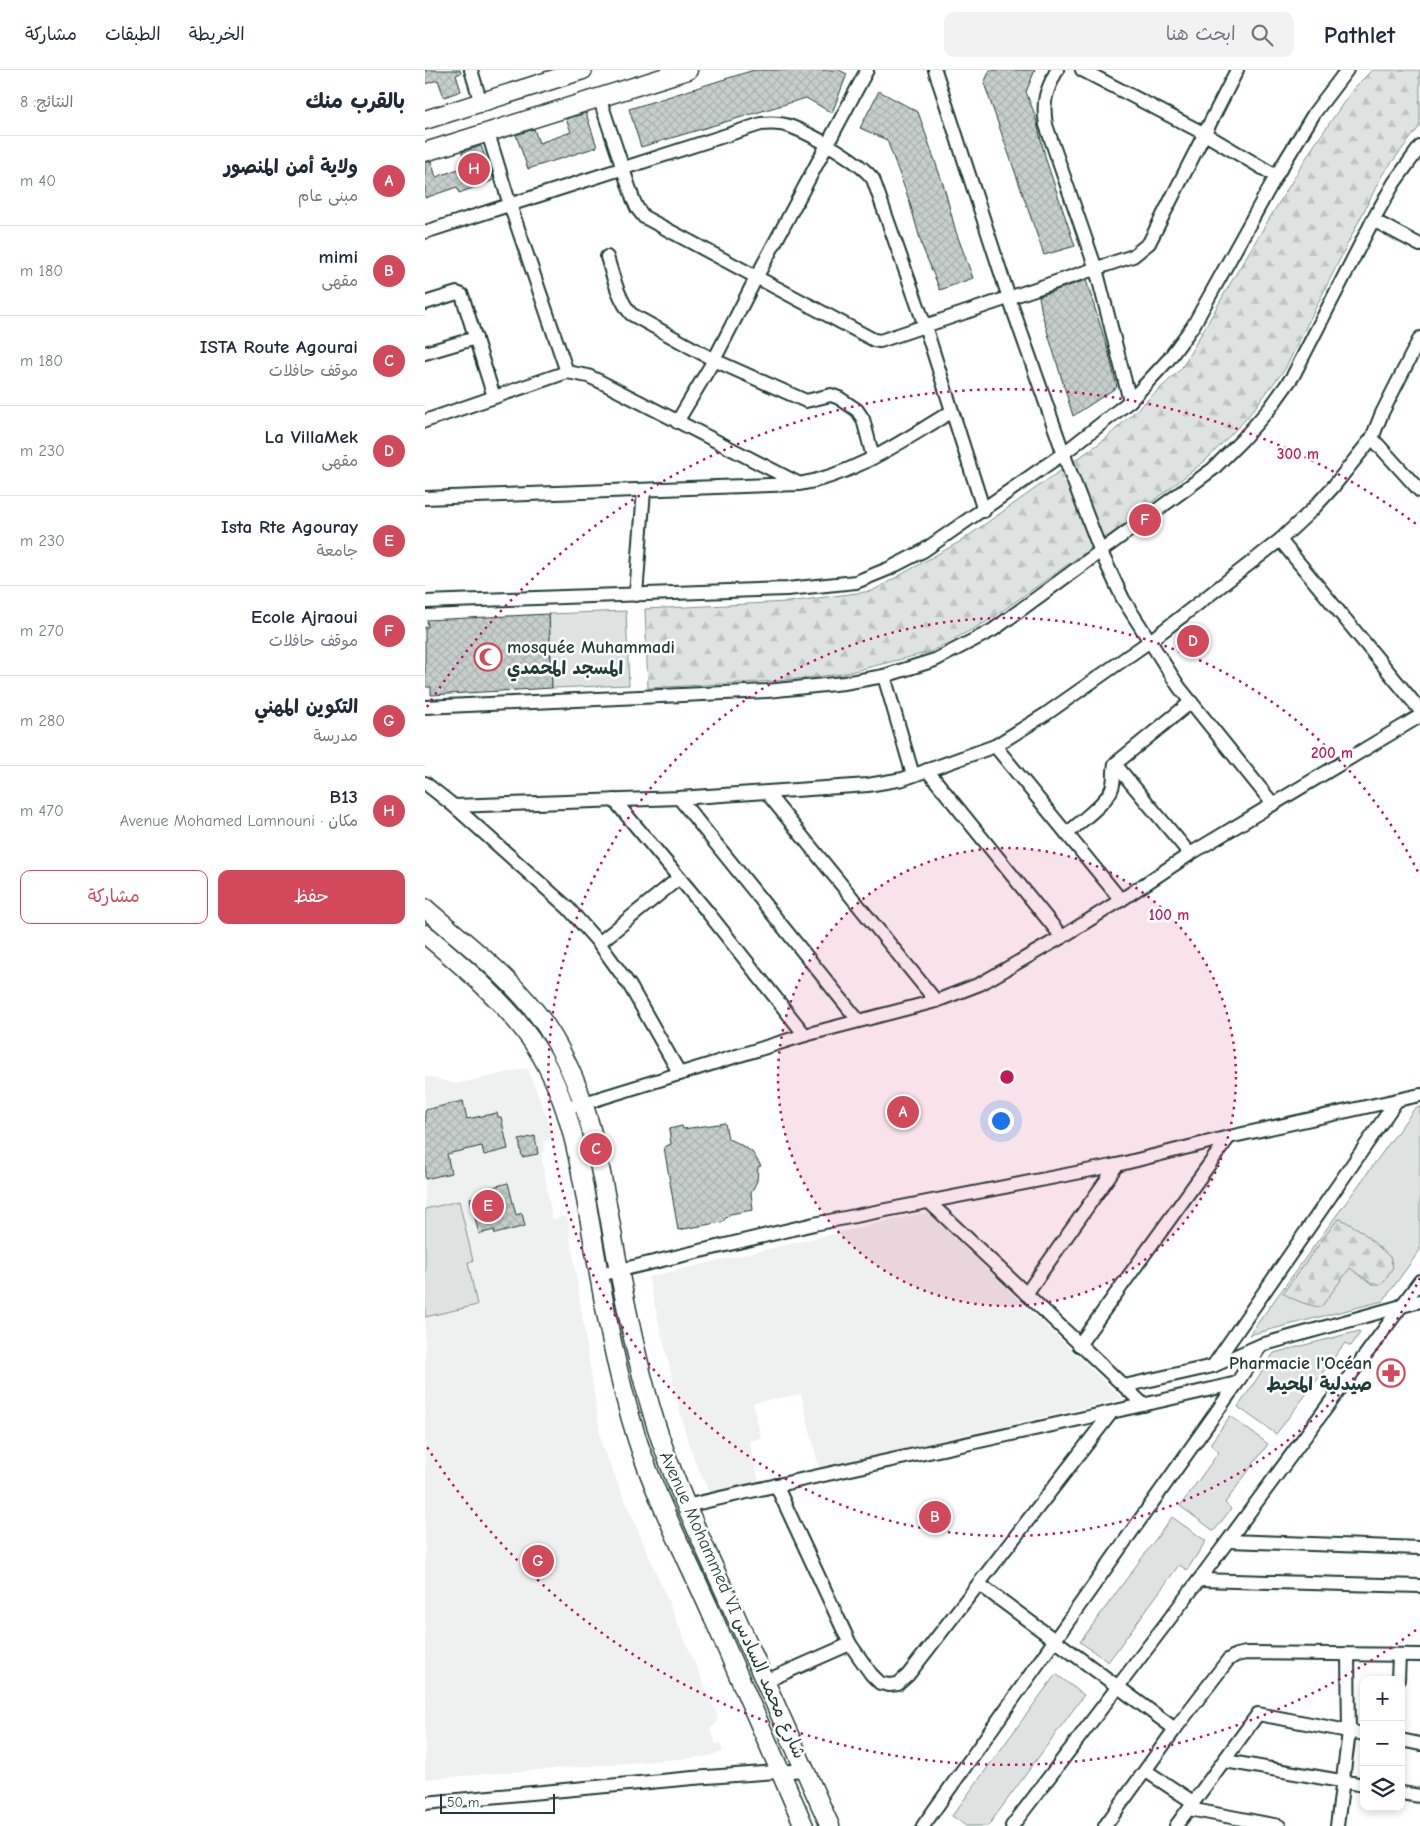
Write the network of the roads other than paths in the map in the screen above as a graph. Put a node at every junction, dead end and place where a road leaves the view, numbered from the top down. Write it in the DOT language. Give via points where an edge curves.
graph roads {
  1 [pos="471,70"];
  2 [pos="583,70"];
  3 [pos="688,70"];
  4 [pos="867,70"];
  5 [pos="935,70"];
  6 [pos="1057,70"];
  7 [pos="1082,70"];
  8 [pos="1237,70"];
  9 [pos="1347,70"];
  10 [pos="599,97"];
  11 [pos="481,103"];
  12 [pos="425,120"];
  13 [pos="488,133"];
  14 [pos="1205,134"];
  15 [pos="826,144"];
  16 [pos="1420,147"];
  17 [pos="425,152"];
  18 [pos="622,169"];
  19 [pos="1276,176"];
  20 [pos="510,205"];
  21 [pos="1373,220"];
  22 [pos="425,232"];
  23 [pos="1420,245"];
  24 [pos="607,257"];
  25 [pos="1096,269"];
  26 [pos="755,278"];
  27 [pos="1009,298"];
  28 [pos="425,303"];
  29 [pos="925,326"];
  30 [pos="476,338"];
  31 [pos="1420,338"];
  32 [pos="425,353"];
  33 [pos="714,360"];
  34 [pos="567,372"];
  35 [pos="494,397"];
  36 [pos="1130,401"];
  37 [pos="951,412"];
  38 [pos="425,421"];
  39 [pos="677,422"];
  40 [pos="1373,438"];
  41 [pos="1064,454"];
  42 [pos="873,457"];
  43 [pos="799,484"];
  44 [pos="1418,485"];
  45 [pos="643,490"];
  46 [pos="425,498"];
  47 [pos="984,511"];
  48 [pos="1280,540"];
  49 [pos="1101,552"];
  50 [pos="636,595"];
  51 [pos="425,602"];
  52 [pos="1150,641"];
  53 [pos="884,676"];
  54 [pos="1191,702"];
  55 [pos="425,706"];
  56 [pos="1420,710"];
  57 [pos="1420,716"];
  58 [pos="995,746"];
  59 [pos="1115,764"];
  60 [pos="927,770"];
  61 [pos="913,775"];
  62 [pos="425,783"];
  63 [pos="767,793"];
  64 [pos="679,798"];
  65 [pos="614,800"];
  66 [pos="1273,804"];
  67 [pos="454,806"];
  68 [pos="1067,834"];
  69 [pos="1190,854"];
  70 [pos="679,878"];
  71 [pos="1121,900"];
  72 [pos="425,908"];
  73 [pos="425,934"];
  74 [pos="1061,937"];
  75 [pos="599,943"];
  76 [pos="936,1001"];
  77 [pos="858,1020"];
  78 [pos="805,1035"];
  79 [pos="680,1074"];
  80 [pos="1420,1095"];
  81 [pos="1397,1100"];
  82 [pos="584,1102"];
  83 [pos="565,1109"];
  84 [pos="1229,1137"];
  85 [pos="1117,1165"];
  86 [pos="929,1202"];
  87 [pos="619,1270"];
  88 [pos="599,1275"];
  89 [pos="1420,1281"];
  90 [pos="1026,1294"];
  91 [pos="1420,1301"];
  92 [pos="1400,1308"];
  93 [pos="1079,1345"];
  94 [pos="1261,1345"];
  95 [pos="1213,1366"];
  96 [pos="1237,1383"];
  97 [pos="1125,1386"];
  98 [pos="1144,1405"];
  99 [pos="1111,1413"];
  100 [pos="776,1485"];
  101 [pos="686,1506"];
  102 [pos="1228,1541"];
  103 [pos="1420,1548"];
  104 [pos="1199,1580"];
  105 [pos="979,1584"];
  106 [pos="1420,1586"];
  107 [pos="1055,1640"];
  108 [pos="850,1644"];
  109 [pos="1348,1655"];
  110 [pos="1399,1655"];
  111 [pos="1420,1655"];
  112 [pos="1398,1676"];
  113 [pos="766,1681"];
  114 [pos="1117,1685"];
  115 [pos="1175,1729"];
  116 [pos="1349,1732"];
  117 [pos="1360,1733"];
  118 [pos="1405,1741"];
  119 [pos="1420,1744"];
  120 [pos="1225,1761"];
  121 [pos="805,1770"];
  122 [pos="780,1771"];
  123 [pos="1146,1771"];
  124 [pos="1344,1781"];
  125 [pos="1360,1784"];
  126 [pos="1405,1794"];
  127 [pos="1420,1796"];
  128 [pos="425,1803"];
  129 [pos="1191,1805"];
  130 [pos="804,1826"];
  131 [pos="830,1826"];
  132 [pos="923,1826"];
  133 [pos="1012,1826"];
  134 [pos="1105,1826"];
  135 [pos="1176,1826"];
  136 [pos="1279,1826"];
  137 [pos="1337,1826"];
  1 -- 11 [label="street"];
  2 -- 11 [label="main road"];
  3 -- 10 [label="main road"];
  4 -- 15 [label="street"];
  5 -- 27 [label="street"];
  6 -- 25 [label="street" via="1044,97 1046,125"];
  7 -- 14 [label="street"];
  8 -- 14 [label="street"];
  9 -- 19 [label="street" via="1315,112"];
  10 -- 13 [label="main road"];
  10 -- 18 [label="street"];
  11 -- 12 [label="main road"];
  13 -- 17 [label="main road"];
  13 -- 20 [label="street"];
  14 -- 19 [label="street"];
  14 -- 25 [label="street" via="1149,243 1133,256"];
  15 -- 18 [label="street" via="791,127 761,124"];
  15 -- 26 [label="street"];
  15 -- 29 [label="street" via="865,169 873,179"];
  16 -- 21 [label="street" via="1394,182"];
  18 -- 20 [label="street"];
  18 -- 26 [label="street" via="637,208 644,216"];
  19 -- 36 [label="street" via="1193,326 1168,360"];
  20 -- 22 [label="street"];
  20 -- 34 [label="street"];
  21 -- 23 [label="street"];
  21 -- 49 [label="street" via="1293,376 1270,408 1213,469"];
  24 -- 33 [label="street" via="624,306 631,314"];
  25 -- 27 [label="street"];
  25 -- 36 [label="street"];
  26 -- 29 [label="street" via="874,340 885,340"];
  26 -- 33 [label="street"];
  27 -- 29 [label="street"];
  27 -- 41 [label="street"];
  28 -- 30 [label="street" via="457,292 462,295"];
  29 -- 37 [label="street"];
  30 -- 32 [label="street"];
  30 -- 35 [label="street"];
  31 -- 40 [label="street" via="1385,406"];
  33 -- 39 [label="street"];
  33 -- 42 [label="street" via="806,400 831,395 839,398 857,410 863,419"];
  34 -- 35 [label="street"];
  34 -- 39 [label="street" via="593,379"];
  35 -- 38 [label="street"];
  36 -- 41 [label="street"];
  37 -- 42 [label="street"];
  37 -- 47 [label="street"];
  39 -- 43 [label="street"];
  40 -- 44 [label="street"];
  40 -- 48 [label="street" via="1333,487"];
  41 -- 47 [label="street"];
  41 -- 49 [label="street"];
  42 -- 43 [label="street" via="833,476"];
  43 -- 45 [label="street"];
  45 -- 46 [label="street"];
  45 -- 50 [label="street"];
  47 -- 50 [label="street" via="923,551 856,582 787,589"];
  48 -- 52 [label="street"];
  48 -- 56 [label="street"];
  49 -- 52 [label="street" via="1123,599"];
  49 -- 53 [label="street" via="993,630 935,660"];
  50 -- 51 [label="street"];
  52 -- 54 [label="street"];
  52 -- 58 [label="street"];
  53 -- 55 [label="street" via="767,691"];
  53 -- 61 [label="street"];
  54 -- 59 [label="street"];
  54 -- 66 [label="street"];
  57 -- 66 [label="street"];
  58 -- 60 [label="street"];
  58 -- 68 [label="street"];
  59 -- 68 [label="street" via="1114,782 1107,797"];
  59 -- 69 [label="street"];
  60 -- 61 [label="street"];
  60 -- 74 [label="street"];
  61 -- 63 [label="street" via="868,785"];
  62 -- 67 [label="street"];
  63 -- 64 [label="street"];
  63 -- 76 [label="street"];
  64 -- 65 [label="street"];
  64 -- 77 [label="street"];
  65 -- 67 [label="street"];
  65 -- 70 [label="street"];
  66 -- 69 [label="street"];
  67 -- 75 [label="street" via="568,908"];
  68 -- 71 [label="street"];
  69 -- 71 [label="street"];
  70 -- 75 [label="street"];
  70 -- 78 [label="street"];
  71 -- 74 [label="street"];
  72 -- 82 [label="main road, Avenue Mohammed VI شارع محمد السادس" via="529,1004 574,1074"];
  73 -- 83 [label="main road, Avenue Mohammed VI شارع محمد السادس" via="517,1021 547,1066"];
  74 -- 76 [label="street" via="980,984"];
  75 -- 79 [label="street" via="631,986"];
  76 -- 77 [label="street"];
  77 -- 78 [label="street"];
  78 -- 79 [label="street"];
  79 -- 82 [label="street"];
  80 -- 81 [label="street"];
  81 -- 84 [label="street"];
  81 -- 95 [label="street"];
  82 -- 83 [label="street"];
  82 -- 87 [label="main road, Avenue Mohammed VI شارع محمد السادس"];
  83 -- 88 [label="main road, Avenue Mohammed VI شارع محمد السادس" via="577,1150"];
  84 -- 85 [label="street"];
  84 -- 93 [label="street"];
  85 -- 86 [label="street"];
  85 -- 90 [label="street"];
  86 -- 87 [label="street" via="814,1224"];
  86 -- 90 [label="street"];
  87 -- 88 [label="street"];
  87 -- 101 [label="main road, Avenue Mohammed VI شارع محمد السادس" via="656,1426"];
  88 -- 122 [label="main road, Avenue Mohammed VI شارع محمد السادس" via="627,1407 655,1490"];
  89 -- 92 [label="street"];
  90 -- 93 [label="street"];
  91 -- 92 [label="street"];
  92 -- 94 [label="street"];
  92 -- 102 [label="street"];
  93 -- 97 [label="street"];
  94 -- 95 [label="street"];
  94 -- 96 [label="street"];
  95 -- 97 [label="street"];
  96 -- 98 [label="street"];
  96 -- 107 [label="street"];
  97 -- 98 [label="street"];
  98 -- 99 [label="street"];
  99 -- 100 [label="street"];
  99 -- 105 [label="street"];
  100 -- 101 [label="street"];
  100 -- 108 [label="street"];
  101 -- 113 [label="main road, Avenue Mohammed VI شارع محمد السادس"];
  102 -- 103 [label="street"];
  102 -- 104 [label="street"];
  104 -- 106 [label="street"];
  104 -- 114 [label="street"];
  105 -- 107 [label="street"];
  105 -- 108 [label="street" via="899,1684 880,1683"];
  107 -- 114 [label="street"];
  107 -- 132 [label="street"];
  108 -- 113 [label="street"];
  109 -- 110 [label="street"];
  109 -- 115 [label="street" via="1236,1655"];
  109 -- 116 [label="street"];
  110 -- 111 [label="street"];
  110 -- 112 [label="street"];
  113 -- 121 [label="main road, Avenue Mohammed VI شارع محمد السادس"];
  114 -- 115 [label="street"];
  114 -- 133 [label="street"];
  115 -- 123 [label="street"];
  116 -- 117 [label="street"];
  116 -- 120 [label="street" via="1258,1714"];
  116 -- 124 [label="street"];
  118 -- 119 [label="street"];
  120 -- 124 [label="street"];
  120 -- 129 [label="street"];
  121 -- 122 [label="street"];
  121 -- 131 [label="main road, Avenue Mohammed VI شارع محمد السادس"];
  122 -- 128 [label="street"];
  122 -- 130 [label="main road, Avenue Mohammed VI شارع محمد السادس"];
  123 -- 129 [label="street"];
  123 -- 134 [label="street"];
  124 -- 125 [label="street"];
  124 -- 137 [label="street"];
  126 -- 127 [label="street"];
  129 -- 135 [label="street"];
  129 -- 136 [label="street"];
}
